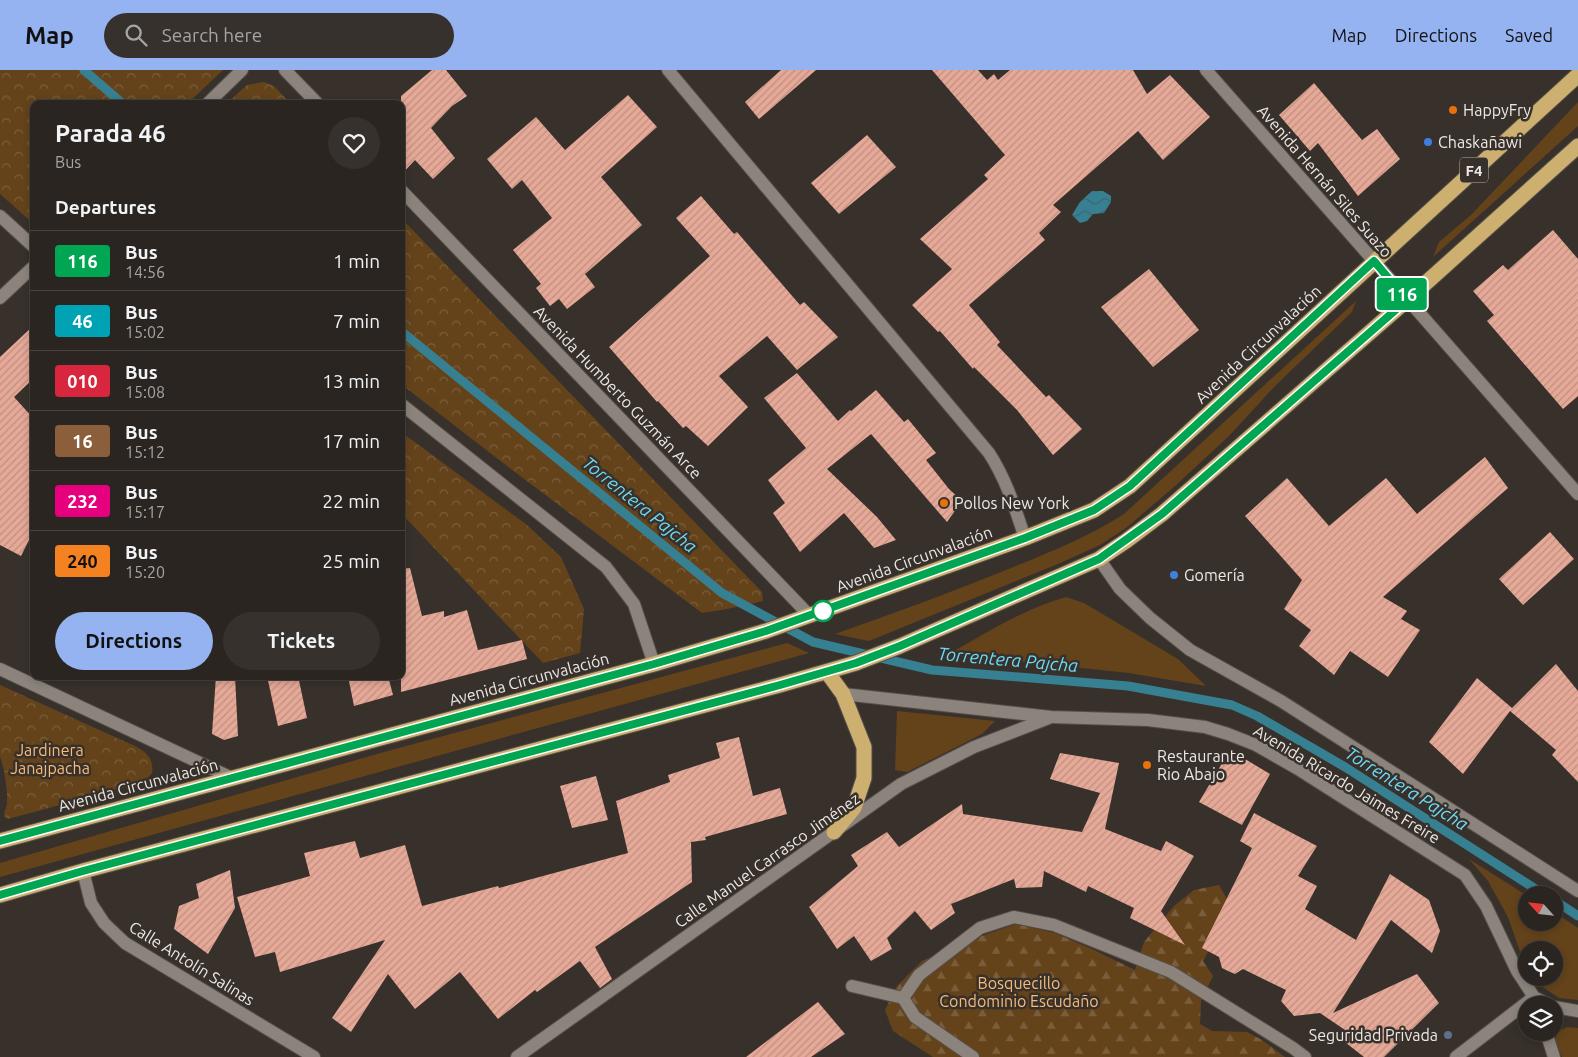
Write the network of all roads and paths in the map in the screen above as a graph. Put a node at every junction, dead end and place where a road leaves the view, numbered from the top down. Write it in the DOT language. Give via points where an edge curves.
graph roads {
  1 [pos="242,70"];
  2 [pos="286,70"];
  3 [pos="668,70"];
  4 [pos="1206,70"];
  5 [pos="1578,74"];
  6 [pos="211,100"];
  7 [pos="314,100"];
  8 [pos="1578,146"];
  9 [pos="405,194"];
  10 [pos="0,216"];
  11 [pos="30,243"];
  12 [pos="1374,261"];
  13 [pos="30,275"];
  14 [pos="0,298"];
  15 [pos="1407,300"];
  16 [pos="405,407"];
  17 [pos="1578,494"];
  18 [pos="1025,538"];
  19 [pos="1099,559"];
  20 [pos="806,618"];
  21 [pos="654,664"];
  22 [pos="0,670"];
  23 [pos="827,672"];
  24 [pos="843,694"];
  25 [pos="1051,717"];
  26 [pos="232,778"];
  27 [pos="834,832"];
  28 [pos="0,841"];
  29 [pos="83,871"];
  30 [pos="1578,891"];
  31 [pos="0,895"];
  32 [pos="852,986"];
  33 [pos="1532,996"];
  34 [pos="903,998"];
  35 [pos="1563,1009"];
  36 [pos="1578,1011"];
  37 [pos="1518,1013"];
  38 [pos="1549,1041"];
  39 [pos="314,1057"];
  40 [pos="518,1057"];
  41 [pos="973,1057"];
  42 [pos="1305,1057"];
  43 [pos="1456,1057"];
  44 [pos="1554,1057"];
  1 -- 6 [label="street"];
  2 -- 7 [label="street"];
  3 -- 18 [label="street" via="989,452 1000,470"];
  4 -- 12 [label="street, Avenida Hernán Siles Suazo"];
  5 -- 12 [label="highway, Avenida Circunvalación / F4"];
  8 -- 15 [label="highway"];
  9 -- 20 [label="street, Avenida Humberto Guzmán Arce"];
  10 -- 11 [label="street"];
  12 -- 15 [label="street, Avenida Hernán Siles Suazo"];
  12 -- 18 [label="highway, Avenida Circunvalación / F4" via="1130,486 1094,510"];
  13 -- 14 [label="street"];
  15 -- 17 [label="street, Avenida Hernán Siles Suazo"];
  15 -- 19 [label="highway" via="1162,514"];
  16 -- 21 [label="street" via="606,567 634,604"];
  18 -- 20 [label="highway, Avenida Circunvalación / F4"];
  19 -- 23 [label="highway" via="900,646"];
  19 -- 30 [label="street, Avenida Ricardo Jaimes Freire" via="1120,589 1190,650 1281,701"];
  20 -- 21 [label="highway, Avenida Circunvalación / F4"];
  21 -- 26 [label="highway, Avenida Circunvalación / F4"];
  22 -- 26 [label="street"];
  23 -- 24 [label="highway"];
  23 -- 29 [label="highway"];
  24 -- 25 [label="street, Avenida Ricardo Jaimes Freire"];
  24 -- 27 [label="highway" via="864,746 864,778 854,808"];
  25 -- 27 [label="street, Calle Manuel Carrasco Jiménez" via="974,747 901,784"];
  25 -- 33 [label="street, Avenida Ricardo Jaimes Freire" via="1157,721 1205,727 1256,745 1465,874 1486,906"];
  26 -- 28 [label="highway, Avenida Circunvalación / F4"];
  27 -- 40 [label="street, Calle Manuel Carrasco Jiménez"];
  29 -- 31 [label="highway"];
  29 -- 39 [label="street, Calle Antolín Salinas" via="90,903 104,923 126,943"];
  32 -- 34 [label="street"];
  34 -- 41 [label="street" via="915,1017"];
  34 -- 42 [label="street" via="919,975 980,928 1014,917 1054,924 1171,972"];
  35 -- 36 [label="street"];
  37 -- 43 [label="street"];
  38 -- 44 [label="street"];
}
